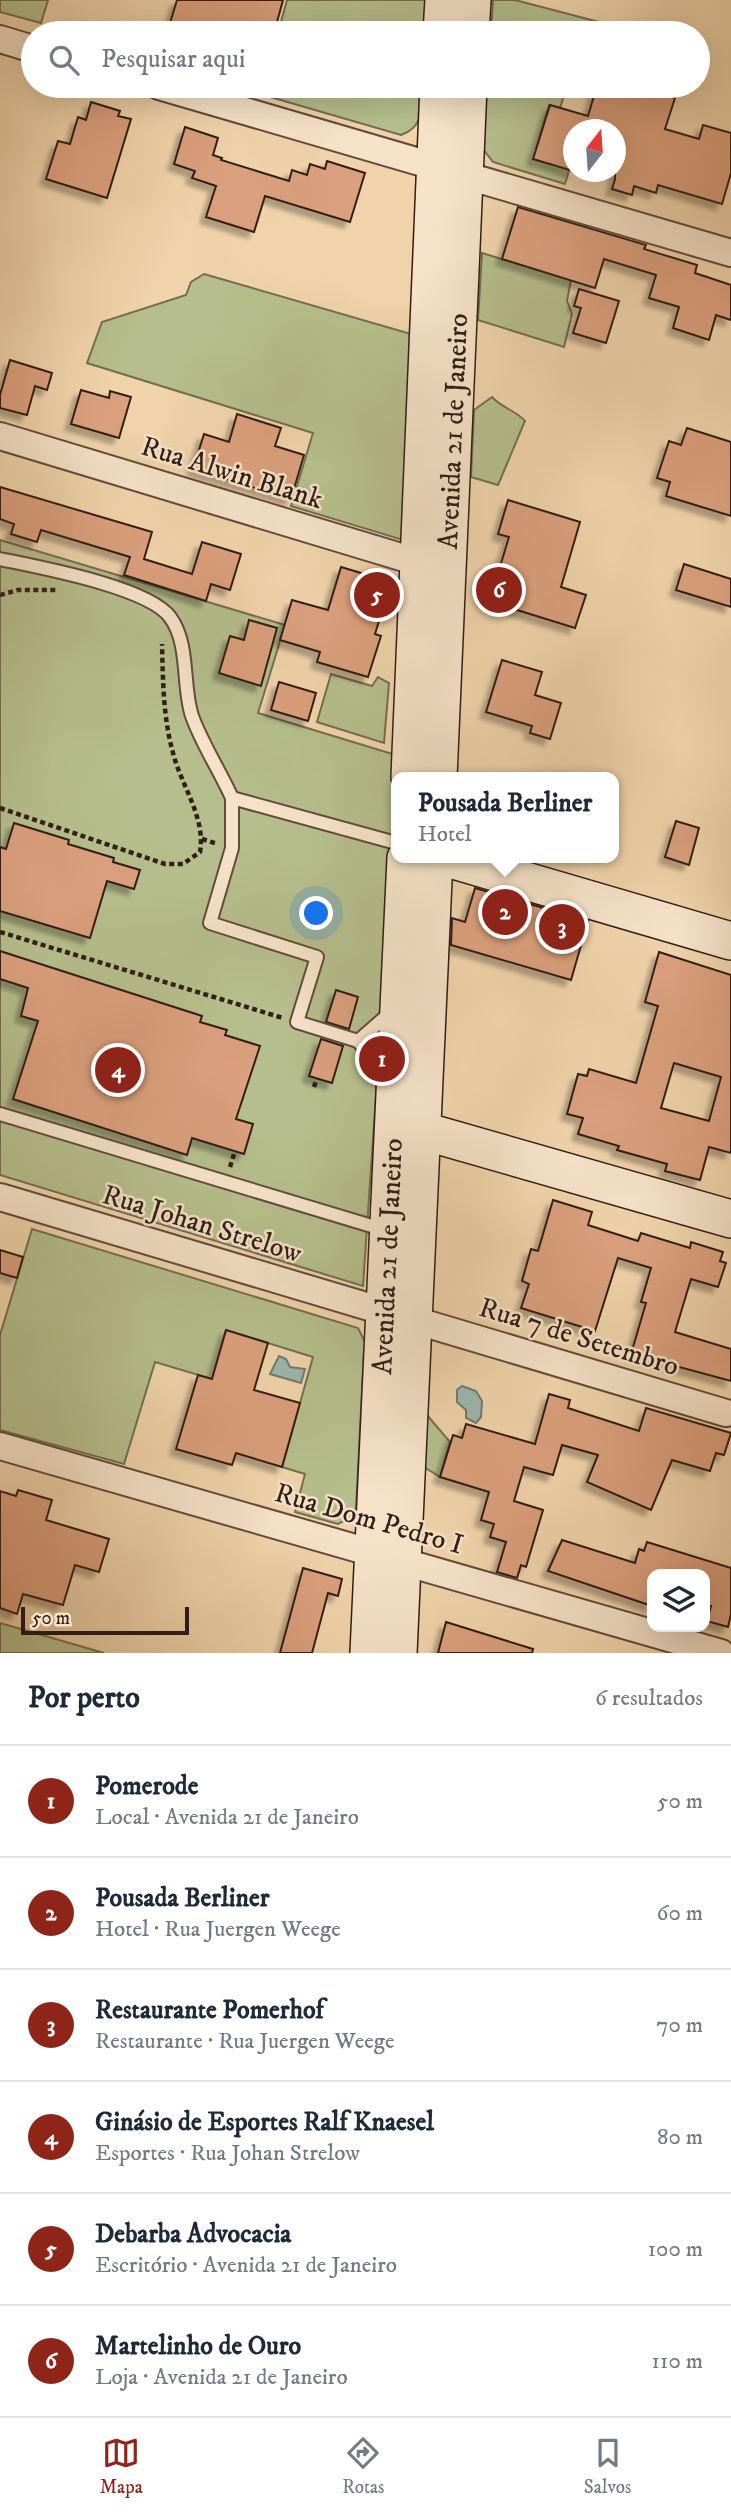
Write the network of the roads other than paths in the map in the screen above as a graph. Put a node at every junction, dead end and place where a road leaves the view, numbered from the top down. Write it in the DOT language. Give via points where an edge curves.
graph roads {
  1 [pos="444,0"];
  2 [pos="472,0"];
  3 [pos="443,21"];
  4 [pos="471,21"];
  5 [pos="0,39"];
  6 [pos="21,45"];
  7 [pos="200,98"];
  8 [pos="441,98"];
  9 [pos="465,98"];
  10 [pos="450,171"];
  11 [pos="731,253"];
  12 [pos="0,436"];
  13 [pos="0,559"];
  14 [pos="433,566"];
  15 [pos="411,772"];
  16 [pos="438,772"];
  17 [pos="232,798"];
  18 [pos="391,842"];
  19 [pos="406,863"];
  20 [pos="433,863"];
  21 [pos="464,863"];
  22 [pos="731,942"];
  23 [pos="400,998"];
  24 [pos="358,1041"];
  25 [pos="0,1114"];
  26 [pos="404,1114"];
  27 [pos="0,1197"];
  28 [pos="731,1219"];
  29 [pos="404,1234"];
  30 [pos="400,1316"];
  31 [pos="726,1413"];
  32 [pos="0,1446"];
  33 [pos="390,1558"];
  34 [pos="369,1653"];
  35 [pos="398,1653"];
  36 [pos="721,1653"];
  1 -- 3 [label="main road"];
  2 -- 4 [label="main road"];
  5 -- 6 [label="street"];
  7 -- 10 [label="street"];
  8 -- 10 [label="main road, Avenida 21 de Janeiro"];
  9 -- 10 [label="main road, Avenida 21 de Janeiro"];
  10 -- 11 [label="street"];
  10 -- 14 [label="main road, Avenida 21 de Janeiro"];
  12 -- 14 [label="street, Rua Alwin Blank"];
  13 -- 17 [label="lane" via="127,591 170,617 180,641 192,715"];
  14 -- 15 [label="main road, Avenida 21 de Janeiro"];
  14 -- 16 [label="main road, Avenida 21 de Janeiro"];
  17 -- 18 [label="lane"];
  17 -- 24 [label="lane" via="232,848 210,923 317,957 299,1016"];
  19 -- 23 [label="main road, Avenida 21 de Janeiro"];
  20 -- 26 [label="main road, Avenida 21 de Janeiro"];
  21 -- 22 [label="main road"];
  23 -- 24 [label="lane" via="372,1032"];
  23 -- 26 [label="main road, Avenida 21 de Janeiro"];
  24 -- 26 [label="lane"];
  25 -- 29 [label="lane"];
  26 -- 28 [label="main road"];
  26 -- 29 [label="main road, Avenida 21 de Janeiro"];
  27 -- 30 [label="street, Rua Johan Strelow"];
  29 -- 30 [label="main road, Avenida 21 de Janeiro"];
  30 -- 31 [label="street, Rua 7 de Setembro"];
  30 -- 33 [label="main road, Avenida 21 de Janeiro"];
  32 -- 33 [label="street, Rua Dom Pedro I"];
  33 -- 34 [label="main road, Avenida 21 de Janeiro"];
  33 -- 35 [label="main road, Avenida 21 de Janeiro"];
  33 -- 36 [label="street, Rua Dom Pedro I"];
}
